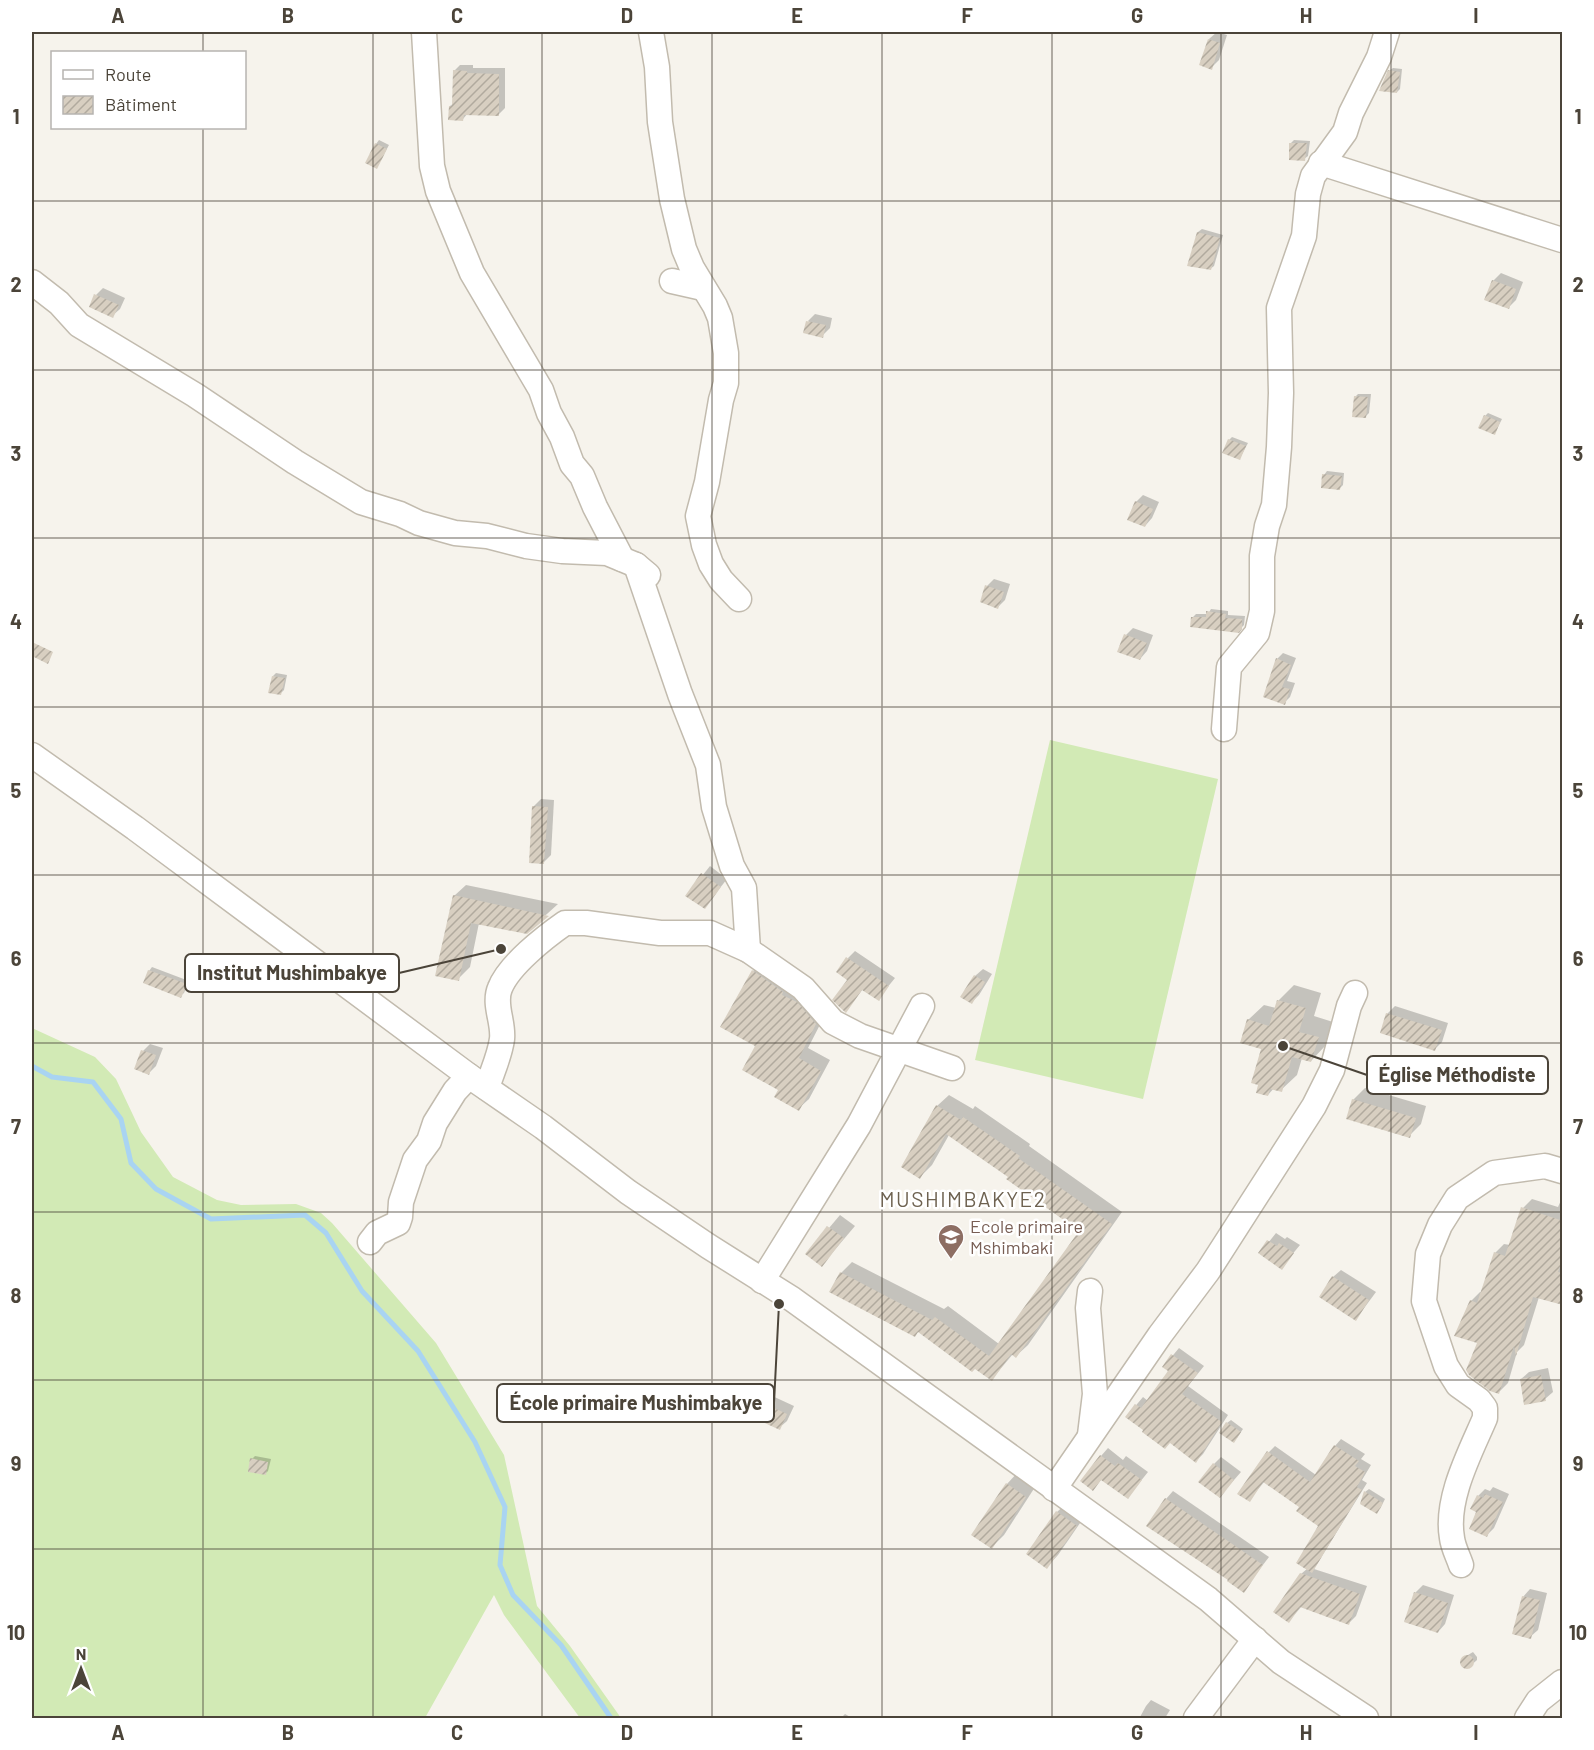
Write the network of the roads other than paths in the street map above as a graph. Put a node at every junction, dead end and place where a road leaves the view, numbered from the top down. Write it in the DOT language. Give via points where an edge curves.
graph roads {
  1 [pos="424,32"];
  2 [pos="651,32"];
  3 [pos="1387,32"];
  4 [pos="1321,164"];
  5 [pos="1563,240"];
  6 [pos="672,281"];
  7 [pos="32,282"];
  8 [pos="703,288"];
  9 [pos="635,566"];
  10 [pos="739,599"];
  11 [pos="1224,729"];
  12 [pos="32,755"];
  13 [pos="748,950"];
  14 [pos="1355,993"];
  15 [pos="922,1006"];
  16 [pos="899,1049"];
  17 [pos="952,1068"];
  18 [pos="478,1082"];
  19 [pos="1563,1171"];
  20 [pos="370,1242"];
  21 [pos="762,1281"];
  22 [pos="1090,1291"];
  23 [pos="1090,1437"];
  24 [pos="1054,1489"];
  25 [pos="1461,1565"];
  26 [pos="1255,1639"];
  27 [pos="1563,1682"];
  28 [pos="1196,1719"];
  29 [pos="1366,1719"];
  30 [pos="1527,1719"];
  1 -- 9 [label="street" via="432,166 438,191 472,273 541,390 572,464 582,476 595,507"];
  2 -- 8 [label="street" via="667,176 684,249"];
  3 -- 4 [label="street" via="1345,132"];
  4 -- 5 [label="street"];
  4 -- 11 [label="street" via="1313,176 1304,236 1279,308 1278,471 1262,556 1262,611 1257,633 1229,667"];
  6 -- 8 [label="street"];
  7 -- 9 [label="street" via="79,325 361,502 455,533 562,551 607,553"];
  8 -- 10 [label="street" via="720,318 726,383 698,516 711,564"];
  9 -- 13 [label="street" via="708,765 714,807 732,866 744,888"];
  12 -- 18 [label="street"];
  13 -- 16 [label="street" via="803,988 833,1022"];
  13 -- 18 [label="street" via="710,933 660,933 565,922 508,971 497,1001 502,1039"];
  14 -- 23 [label="street" via="1332,1070 1314,1106 1209,1271"];
  15 -- 16 [label="street"];
  16 -- 17 [label="street"];
  16 -- 21 [label="street" via="860,1125"];
  18 -- 20 [label="street" via="455,1091 435,1123 429,1142 415,1160 398,1222 377,1233"];
  18 -- 21 [label="street" via="628,1192"];
  19 -- 25 [label="street" via="1545,1166 1494,1173 1457,1198 1428,1254 1424,1301 1446,1366 1458,1385 1485,1408 1485,1418 1451,1513 1452,1539"];
  21 -- 24 [label="street"];
  22 -- 23 [label="street" via="1095,1394"];
  23 -- 24 [label="street"];
  24 -- 26 [label="street" via="1208,1599"];
  26 -- 28 [label="street"];
  26 -- 29 [label="street" via="1281,1662"];
  27 -- 30 [label="street" via="1538,1701"];
}
